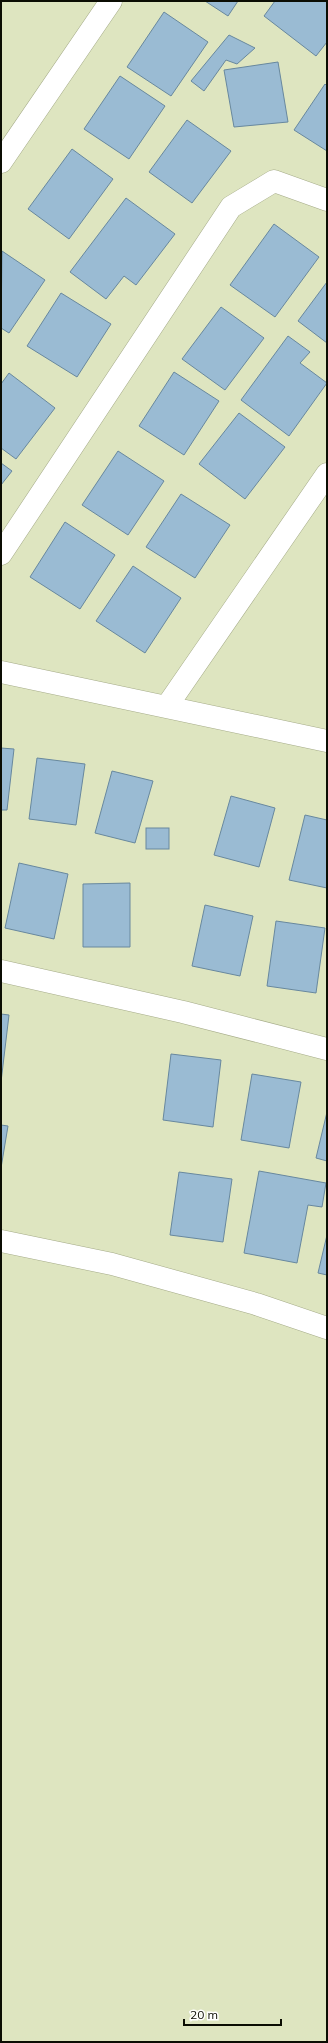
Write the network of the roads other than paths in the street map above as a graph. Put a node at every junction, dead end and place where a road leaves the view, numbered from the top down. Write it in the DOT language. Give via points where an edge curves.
graph roads {
  1 [pos="112,1"];
  2 [pos="1,162"];
  3 [pos="327,200"];
  4 [pos="327,474"];
  5 [pos="1,554"];
  6 [pos="1,672"];
  7 [pos="167,706"];
  8 [pos="327,741"];
  9 [pos="1,971"];
  10 [pos="327,1049"];
  11 [pos="1,1241"];
  12 [pos="327,1328"];
  1 -- 2 [label="street"];
  3 -- 5 [label="street" via="274,181 231,207"];
  4 -- 7 [label="street"];
  6 -- 7 [label="street"];
  7 -- 8 [label="street"];
  9 -- 10 [label="street" via="183,1012"];
  11 -- 12 [label="street" via="112,1264 256,1304"];
}
